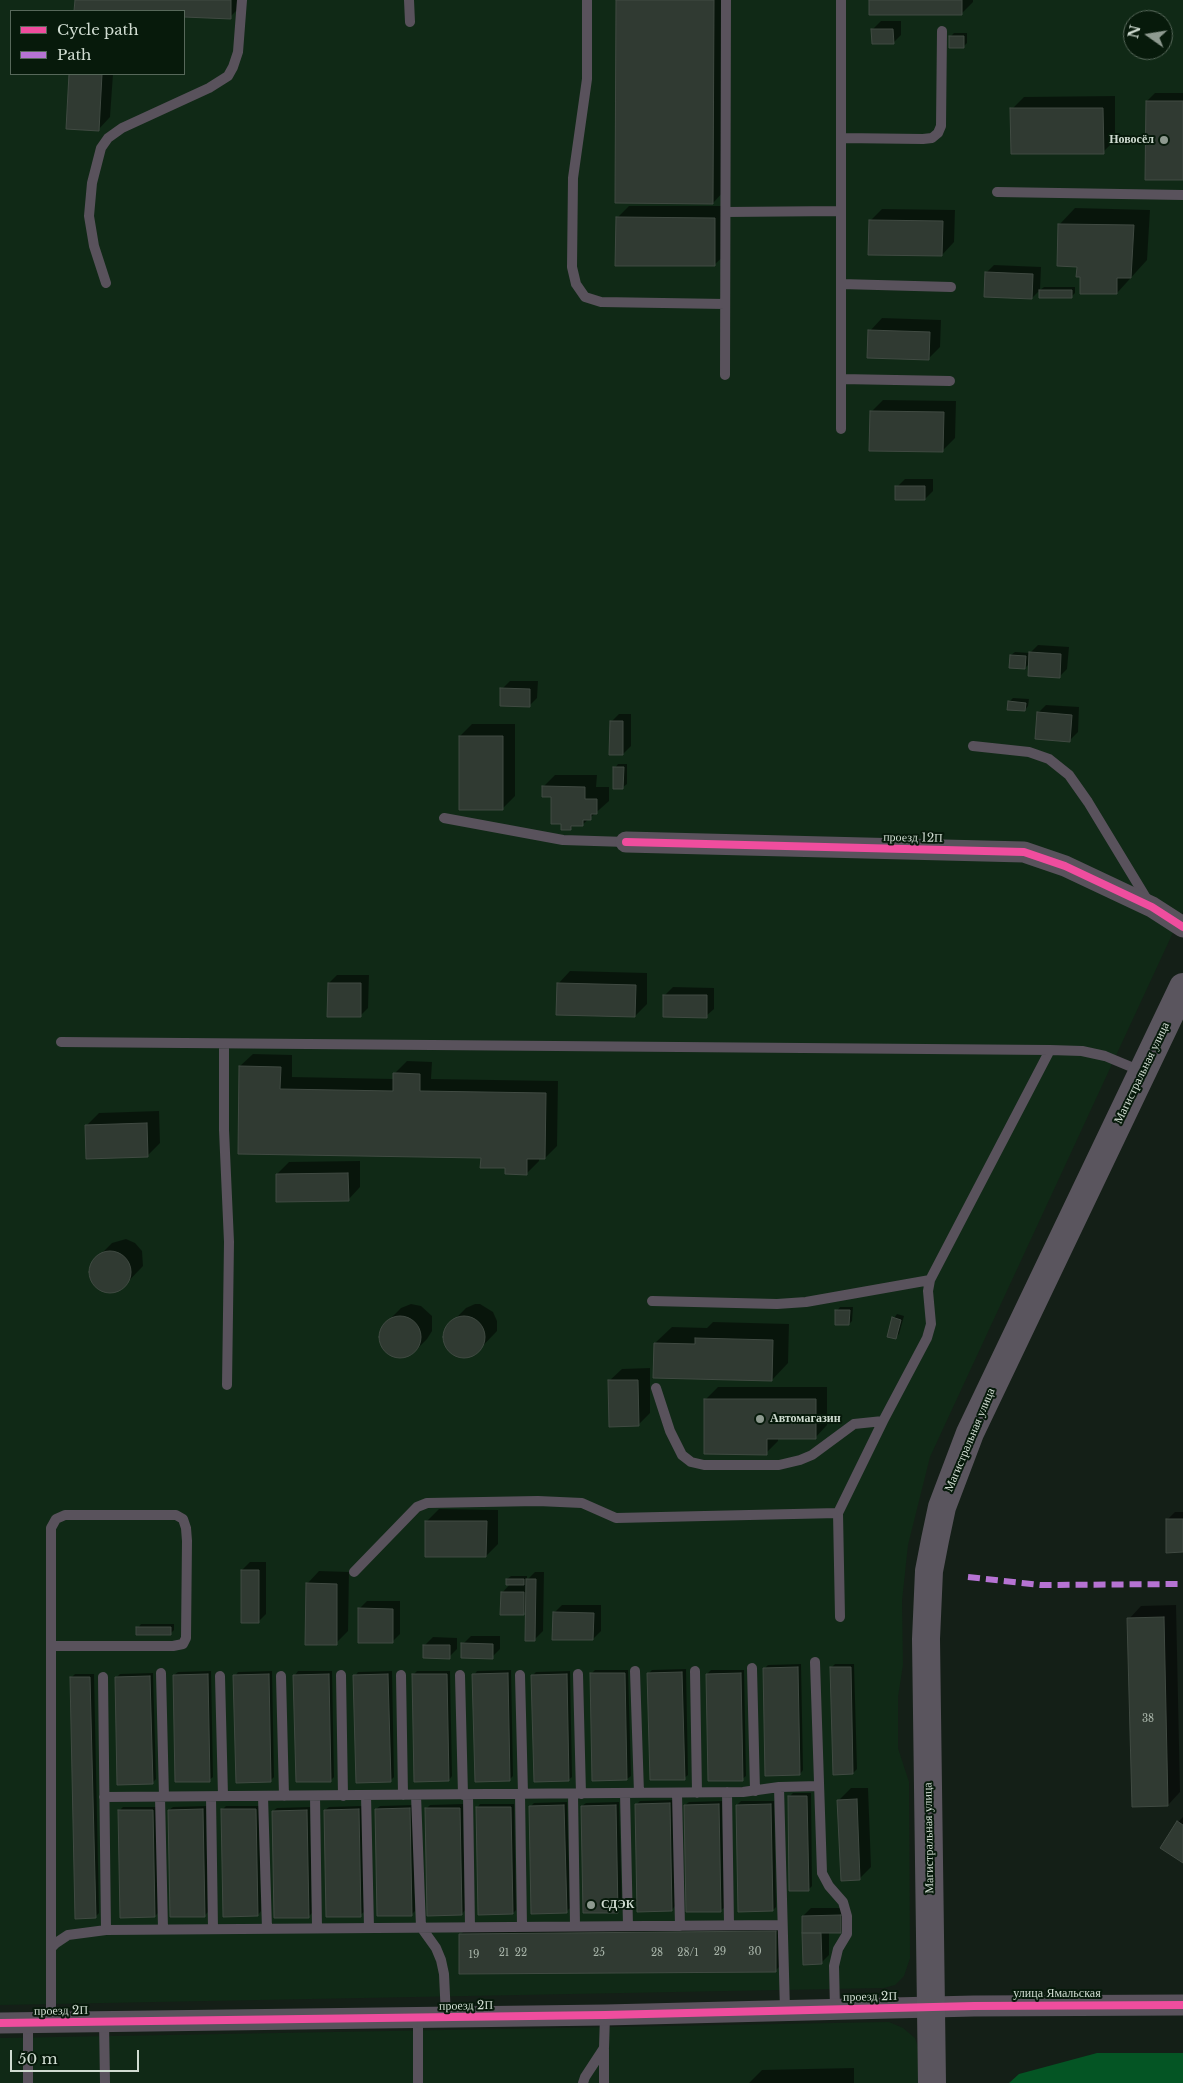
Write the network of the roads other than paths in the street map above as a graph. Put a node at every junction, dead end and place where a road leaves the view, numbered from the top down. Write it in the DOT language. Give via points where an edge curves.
graph roads {
  1 [pos="242,0"];
  2 [pos="409,0"];
  3 [pos="587,0"];
  4 [pos="726,0"];
  5 [pos="841,0"];
  6 [pos="410,22"];
  7 [pos="942,31"];
  8 [pos="841,138"];
  9 [pos="997,192"];
  10 [pos="1183,195"];
  11 [pos="841,211"];
  12 [pos="726,212"];
  13 [pos="106,283"];
  14 [pos="841,284"];
  15 [pos="951,287"];
  16 [pos="725,304"];
  17 [pos="726,375"];
  18 [pos="841,379"];
  19 [pos="950,381"];
  20 [pos="841,429"];
  21 [pos="973,746"];
  22 [pos="444,818"];
  23 [pos="626,842"];
  24 [pos="1152,907"];
  25 [pos="1183,926"];
  26 [pos="1183,987"];
  27 [pos="61,1042"];
  28 [pos="224,1044"];
  29 [pos="1050,1050"];
  30 [pos="1142,1071"];
  31 [pos="930,1280"];
  32 [pos="652,1301"];
  33 [pos="227,1385"];
  34 [pos="656,1388"];
  35 [pos="883,1421"];
  36 [pos="838,1513"];
  37 [pos="354,1572"];
  38 [pos="840,1617"];
  39 [pos="51,1646"];
  40 [pos="816,1662"];
  41 [pos="752,1668"];
  42 [pos="695,1670"];
  43 [pos="635,1671"];
  44 [pos="161,1673"];
  45 [pos="578,1674"];
  46 [pos="341,1675"];
  47 [pos="401,1675"];
  48 [pos="460,1675"];
  49 [pos="520,1675"];
  50 [pos="220,1676"];
  51 [pos="281,1676"];
  52 [pos="103,1677"];
  53 [pos="819,1786"];
  54 [pos="779,1787"];
  55 [pos="755,1790"];
  56 [pos="727,1792"];
  57 [pos="625,1793"];
  58 [pos="639,1793"];
  59 [pos="677,1793"];
  60 [pos="697,1793"];
  61 [pos="465,1794"];
  62 [pos="521,1794"];
  63 [pos="577,1794"];
  64 [pos="366,1795"];
  65 [pos="403,1795"];
  66 [pos="416,1795"];
  67 [pos="211,1796"];
  68 [pos="223,1796"];
  69 [pos="263,1796"];
  70 [pos="284,1796"];
  71 [pos="314,1796"];
  72 [pos="342,1796"];
  73 [pos="104,1797"];
  74 [pos="162,1797"];
  75 [pos="782,1925"];
  76 [pos="575,1926"];
  77 [pos="628,1926"];
  78 [pos="680,1926"];
  79 [pos="730,1926"];
  80 [pos="421,1927"];
  81 [pos="470,1927"];
  82 [pos="522,1927"];
  83 [pos="317,1928"];
  84 [pos="369,1928"];
  85 [pos="213,1929"];
  86 [pos="266,1929"];
  87 [pos="106,1930"];
  88 [pos="163,1930"];
  89 [pos="51,1948"];
  90 [pos="1183,2005"];
  91 [pos="932,2007"];
  92 [pos="835,2009"];
  93 [pos="785,2011"];
  94 [pos="605,2015"];
  95 [pos="446,2017"];
  96 [pos="418,2018"];
  97 [pos="104,2021"];
  98 [pos="28,2022"];
  99 [pos="51,2022"];
  100 [pos="0,2023"];
  101 [pos="604,2048"];
  102 [pos="28,2083"];
  103 [pos="105,2083"];
  104 [pos="418,2083"];
  105 [pos="583,2083"];
  106 [pos="604,2083"];
  107 [pos="932,2083"];
  1 -- 13 [label="lane" via="238,52 228,76 122,128 101,148 92,183 89,216 94,246"];
  2 -- 6 [label="lane"];
  3 -- 16 [label="lane" via="587,79 573,178 572,267 576,284 585,297 601,302"];
  4 -- 12 [label="lane"];
  5 -- 8 [label="lane"];
  7 -- 8 [label="lane" via="941,126 938,132 932,138 923,139"];
  8 -- 11 [label="lane"];
  9 -- 10 [label="lane"];
  11 -- 12 [label="lane"];
  11 -- 14 [label="lane"];
  12 -- 16 [label="lane"];
  14 -- 15 [label="lane"];
  14 -- 18 [label="lane"];
  16 -- 17 [label="lane"];
  18 -- 19 [label="lane"];
  18 -- 20 [label="lane"];
  21 -- 24 [label="lane" via="1029,752 1049,759 1069,775"];
  22 -- 23 [label="lane" via="563,840"];
  23 -- 24 [label="street, проезд 12П" via="1024,852 1052,860"];
  24 -- 25 [label="street, проезд 12П"];
  26 -- 30 [label="main road, Магистральная улица"];
  27 -- 28 [label="lane"];
  28 -- 29 [label="lane"];
  28 -- 33 [label="lane" via="229,1242"];
  29 -- 30 [label="lane" via="1105,1056"];
  29 -- 31 [label="lane"];
  30 -- 91 [label="main road, Магистральная улица" via="970,1433 942,1507 929,1571 926,1639"];
  31 -- 32 [label="lane" via="806,1302"];
  31 -- 35 [label="lane" via="931,1324 928,1338"];
  34 -- 35 [label="lane" via="670,1431 682,1455 691,1462 704,1465 779,1465 800,1460 854,1424"];
  35 -- 36 [label="lane"];
  36 -- 37 [label="lane" via="616,1518 582,1503 427,1503 417,1507"];
  36 -- 38 [label="lane"];
  39 -- 39 [label="lane" via="51,1528 56,1519 66,1515 176,1515 183,1519 186,1528 186,1638 183,1644"];
  39 -- 89 [label="lane"];
  40 -- 53 [label="lane"];
  41 -- 55 [label="lane"];
  42 -- 60 [label="lane"];
  43 -- 58 [label="lane"];
  44 -- 74 [label="lane"];
  45 -- 63 [label="lane"];
  46 -- 72 [label="lane"];
  47 -- 65 [label="lane"];
  48 -- 61 [label="lane"];
  49 -- 62 [label="lane"];
  50 -- 68 [label="lane"];
  51 -- 70 [label="lane"];
  52 -- 73 [label="lane"];
  53 -- 54 [label="lane"];
  53 -- 92 [label="lane" via="822,1873 843,1902 847,1916 847,1934 838,1949 834,1966"];
  54 -- 55 [label="lane"];
  54 -- 75 [label="lane"];
  55 -- 56 [label="lane"];
  56 -- 60 [label="lane"];
  56 -- 79 [label="lane"];
  57 -- 58 [label="lane"];
  57 -- 63 [label="lane"];
  57 -- 77 [label="lane"];
  58 -- 59 [label="lane"];
  59 -- 60 [label="lane"];
  59 -- 78 [label="lane"];
  61 -- 62 [label="lane"];
  61 -- 66 [label="lane"];
  61 -- 81 [label="lane"];
  62 -- 63 [label="lane"];
  62 -- 82 [label="lane"];
  63 -- 76 [label="lane"];
  64 -- 65 [label="lane"];
  64 -- 72 [label="lane"];
  64 -- 84 [label="lane"];
  65 -- 66 [label="lane"];
  66 -- 80 [label="lane"];
  67 -- 68 [label="lane"];
  67 -- 74 [label="lane"];
  67 -- 85 [label="lane"];
  68 -- 69 [label="lane"];
  69 -- 70 [label="lane"];
  69 -- 86 [label="lane"];
  70 -- 71 [label="lane"];
  71 -- 72 [label="lane"];
  71 -- 83 [label="lane"];
  73 -- 74 [label="lane"];
  73 -- 87 [label="lane"];
  74 -- 88 [label="lane"];
  75 -- 79 [label="lane"];
  75 -- 93 [label="lane"];
  76 -- 77 [label="lane"];
  76 -- 82 [label="lane"];
  77 -- 78 [label="lane"];
  78 -- 79 [label="lane"];
  80 -- 81 [label="lane"];
  80 -- 84 [label="lane"];
  80 -- 95 [label="lane" via="441,1960"];
  81 -- 82 [label="lane"];
  83 -- 84 [label="lane"];
  83 -- 86 [label="lane"];
  85 -- 86 [label="lane"];
  85 -- 88 [label="lane"];
  87 -- 88 [label="lane"];
  87 -- 89 [label="lane" via="68,1935"];
  89 -- 99 [label="lane"];
  90 -- 91 [label="street, улица Ямальская"];
  91 -- 92 [label="street, проезд 2П"];
  91 -- 107 [label="main road, Магистральная улица"];
  92 -- 93 [label="street, проезд 2П"];
  93 -- 94 [label="street, проезд 2П"];
  94 -- 95 [label="street, проезд 2П"];
  94 -- 101 [label="lane"];
  95 -- 96 [label="street, проезд 2П"];
  96 -- 97 [label="street, проезд 2П"];
  96 -- 104 [label="lane"];
  97 -- 99 [label="street, проезд 2П"];
  97 -- 103 [label="lane"];
  98 -- 99 [label="street, проезд 2П"];
  98 -- 100 [label="street, проезд 2П"];
  98 -- 102 [label="lane"];
  101 -- 105 [label="lane"];
  101 -- 106 [label="lane"];
}
